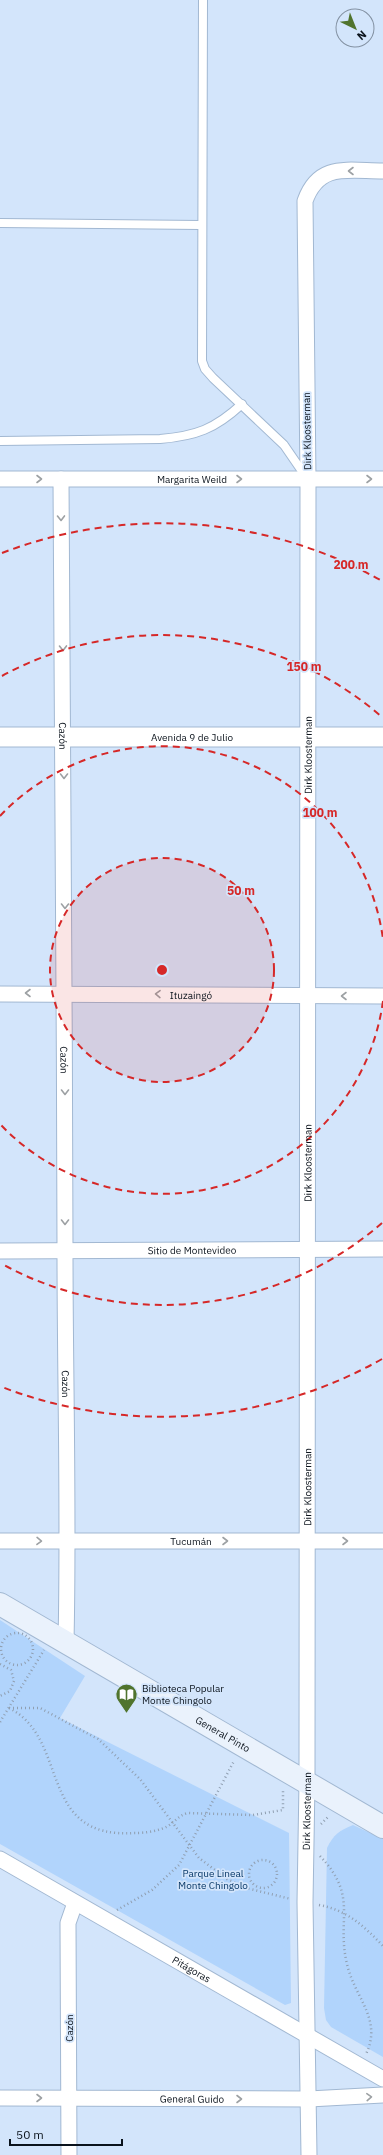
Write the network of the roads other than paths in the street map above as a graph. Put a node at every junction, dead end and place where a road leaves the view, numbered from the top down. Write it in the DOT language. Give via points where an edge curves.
graph roads {
  1 [pos="204,0"];
  2 [pos="383,171"];
  3 [pos="0,223"];
  4 [pos="201,225"];
  5 [pos="242,404"];
  6 [pos="0,441"];
  7 [pos="0,479"];
  8 [pos="61,479"];
  9 [pos="308,479"];
  10 [pos="383,479"];
  11 [pos="308,736"];
  12 [pos="0,737"];
  13 [pos="64,737"];
  14 [pos="383,737"];
  15 [pos="65,993"];
  16 [pos="0,994"];
  17 [pos="308,996"];
  18 [pos="383,996"];
  19 [pos="308,1249"];
  20 [pos="65,1250"];
  21 [pos="383,1250"];
  22 [pos="0,1251"];
  23 [pos="0,1541"];
  24 [pos="308,1541"];
  25 [pos="383,1541"];
  26 [pos="68,1542"];
  27 [pos="0,1604"];
  28 [pos="60,1638"];
  29 [pos="307,1782"];
  30 [pos="383,1827"];
  31 [pos="0,1859"];
  32 [pos="75,1903"];
  33 [pos="308,2037"];
  34 [pos="383,2080"];
  35 [pos="383,2095"];
  36 [pos="0,2098"];
  37 [pos="69,2098"];
  38 [pos="309,2099"];
  39 [pos="69,2155"];
  40 [pos="309,2155"];
  1 -- 4 [label="lane"];
  2 -- 9 [label="street, Dirk Kloosterman, one-way" via="338,171 321,176 310,187 305,201"];
  3 -- 4 [label="lane"];
  4 -- 5 [label="lane" via="202,361 213,378"];
  5 -- 6 [label="lane" via="224,421 183,437 160,440"];
  5 -- 9 [label="lane" via="284,445"];
  7 -- 8 [label="street, Margarita Weild, one-way"];
  8 -- 9 [label="street, Margarita Weild, one-way"];
  8 -- 13 [label="street, Cazón, one-way"];
  9 -- 10 [label="street, Margarita Weild, one-way"];
  9 -- 11 [label="street, Dirk Kloosterman"];
  11 -- 13 [label="street, Avenida 9 de Julio"];
  11 -- 14 [label="street, Avenida 9 de Julio"];
  11 -- 17 [label="street, Dirk Kloosterman"];
  12 -- 13 [label="street, Avenida 9 de Julio"];
  13 -- 15 [label="street, Cazón, one-way"];
  15 -- 16 [label="street, Ituzaingó, one-way"];
  17 -- 15 [label="street, Ituzaingó, one-way"];
  15 -- 20 [label="street, Cazón, one-way"];
  18 -- 17 [label="street, Ituzaingó, one-way"];
  17 -- 19 [label="street, Dirk Kloosterman"];
  19 -- 20 [label="street, Sitio de Montevideo"];
  19 -- 21 [label="street, Sitio de Montevideo"];
  19 -- 24 [label="street, Dirk Kloosterman"];
  20 -- 22 [label="street, Sitio de Montevideo"];
  20 -- 26 [label="street, Cazón"];
  23 -- 26 [label="street, Tucumán, one-way"];
  24 -- 25 [label="street, Tucumán, one-way"];
  26 -- 24 [label="street, Tucumán, one-way"];
  24 -- 29 [label="street, Dirk Kloosterman"];
  26 -- 28 [label="street, Cazón"];
  27 -- 28 [label="main road, General Pinto"];
  28 -- 29 [label="main road, General Pinto"];
  29 -- 30 [label="main road, General Pinto"];
  29 -- 33 [label="street, Dirk Kloosterman" via="313,1849 305,1902"];
  31 -- 32 [label="street, Pitágoras"];
  32 -- 33 [label="street, Pitágoras"];
  32 -- 37 [label="street, Cazón" via="68,1923"];
  33 -- 34 [label="street, Pitágoras"];
  33 -- 38 [label="street, Dirk Kloosterman"];
  38 -- 35 [label="street, General Guido, one-way"];
  36 -- 37 [label="street, General Guido, one-way"];
  37 -- 38 [label="street, General Guido, one-way"];
  37 -- 39 [label="street, Cazón"];
  38 -- 40 [label="street, Dirk Kloosterman"];
}
